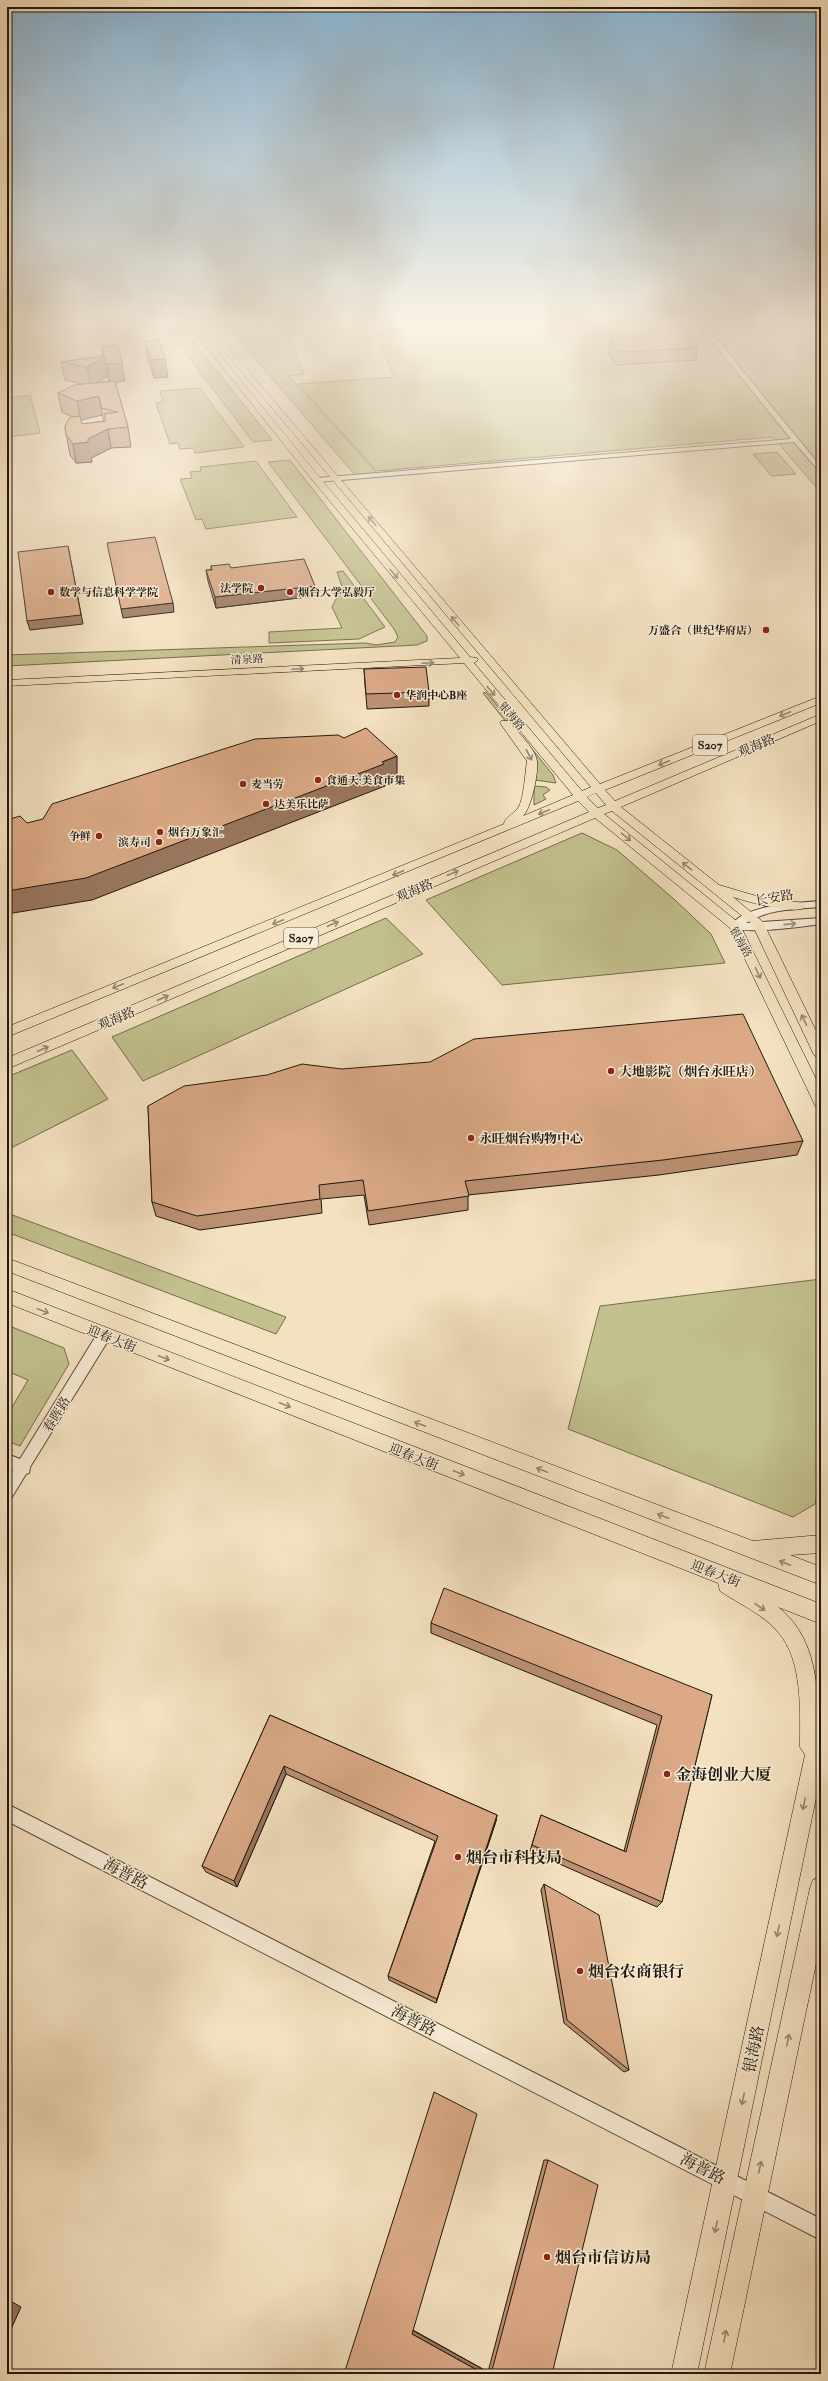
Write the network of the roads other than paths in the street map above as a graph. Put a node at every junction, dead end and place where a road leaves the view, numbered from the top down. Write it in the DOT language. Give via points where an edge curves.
graph roads {
  1 [pos="282,437"];
  2 [pos="300,437"];
  3 [pos="794,437"];
  4 [pos="796,440"];
  5 [pos="821,471"];
  6 [pos="335,478"];
  7 [pos="317,480"];
  8 [pos="480,651"];
  9 [pos="488,659"];
  10 [pos="465,660"];
  11 [pos="7,677"];
  12 [pos="7,683"];
  13 [pos="821,699"];
  14 [pos="821,717"];
  15 [pos="598,790"];
  16 [pos="580,796"];
  17 [pos="613,806"];
  18 [pos="596,813"];
  19 [pos="496,832"];
  20 [pos="709,884"];
  21 [pos="820,905"];
  22 [pos="800,906"];
  23 [pos="748,915"];
  24 [pos="821,921"];
  25 [pos="735,926"];
  26 [pos="759,927"];
  27 [pos="7,1032"];
  28 [pos="821,1055"];
  29 [pos="7,1064"];
  30 [pos="821,1103"];
  31 [pos="7,1264"];
  32 [pos="7,1296"];
  33 [pos="104,1335"];
  34 [pos="7,1460"];
  35 [pos="24,1468"];
  36 [pos="7,1492"];
  37 [pos="821,1544"];
  38 [pos="751,1550"];
  39 [pos="704,1569"];
  40 [pos="821,1576"];
  41 [pos="821,1614"];
  42 [pos="821,1725"];
  43 [pos="809,1780"];
  44 [pos="7,1812"];
  45 [pos="821,1888"];
  46 [pos="726,2179"];
  47 [pos="754,2195"];
  48 [pos="821,2230"];
  49 [pos="684,2374"];
  50 [pos="717,2374"];
  1 -- 7 [label="main road, 银海路"];
  2 -- 6 [label="main road, 银海路"];
  3 -- 4 [label="street"];
  4 -- 5 [label="street"];
  4 -- 6 [label="street"];
  6 -- 7 [label="street"];
  8 -- 6 [label="main road, 银海路, one-way"];
  7 -- 10 [label="main road, 银海路, one-way"];
  8 -- 9 [label="main road, 银海路"];
  8 -- 10 [label="main road, 清泉路"];
  9 -- 10 [label="main road, 清泉路"];
  9 -- 15 [label="main road, 银海路"];
  10 -- 11 [label="main road, 清泉路"];
  12 -- 10 [label="main road, 清泉路, one-way"];
  10 -- 16 [label="main road, 银海路, one-way"];
  10 -- 19 [label="main road, one-way" via="472,681 480,693 532,760 523,810"];
  13 -- 15 [label="main road, 观海路 / S207, one-way"];
  14 -- 17 [label="main road, 观海路 / S207"];
  15 -- 16 [label="main road, 观海路 / S207"];
  15 -- 17 [label="main road, 银海路"];
  16 -- 18 [label="main road, 银海路"];
  16 -- 19 [label="main road, 观海路 / S207, one-way"];
  17 -- 18 [label="main road, 观海路 / S207"];
  20 -- 17 [label="main road, 银海路, one-way"];
  18 -- 25 [label="main road, 银海路, one-way"];
  29 -- 18 [label="main road, 观海路 / S207, one-way"];
  19 -- 27 [label="main road, 观海路 / S207, one-way"];
  20 -- 22 [label="main road" via="758,901"];
  20 -- 23 [label="main road, 银海路"];
  21 -- 22 [label="street, 长安路"];
  22 -- 23 [label="street, 长安路"];
  23 -- 25 [label="street, 长安路"];
  23 -- 26 [label="main road, 银海路"];
  26 -- 24 [label="street, 长安路, one-way"];
  25 -- 26 [label="street, 长安路"];
  25 -- 30 [label="main road, 银海路, one-way"];
  28 -- 26 [label="main road, 银海路, one-way"];
  38 -- 31 [label="main road, one-way"];
  32 -- 33 [label="main road, 迎春大街, one-way"];
  33 -- 35 [label="street, 春晖路"];
  33 -- 39 [label="main road, 迎春大街, one-way"];
  34 -- 35 [label="street"];
  35 -- 36 [label="street, 春晖路"];
  37 -- 38 [label="main road"];
  40 -- 38 [label="main road, one-way"];
  39 -- 41 [label="main road, 迎春大街"];
  39 -- 43 [label="main road, one-way" via="785,1624 799,1649 806,1680 810,1728"];
  42 -- 43 [label="main road, 银海路"];
  43 -- 46 [label="main road, 银海路, one-way"];
  44 -- 46 [label="street, 海普路"];
  47 -- 45 [label="main road, one-way"];
  46 -- 47 [label="street, 海普路"];
  46 -- 49 [label="main road, 银海路, one-way"];
  47 -- 48 [label="street, 海普路"];
  50 -- 47 [label="main road, one-way"];
}
